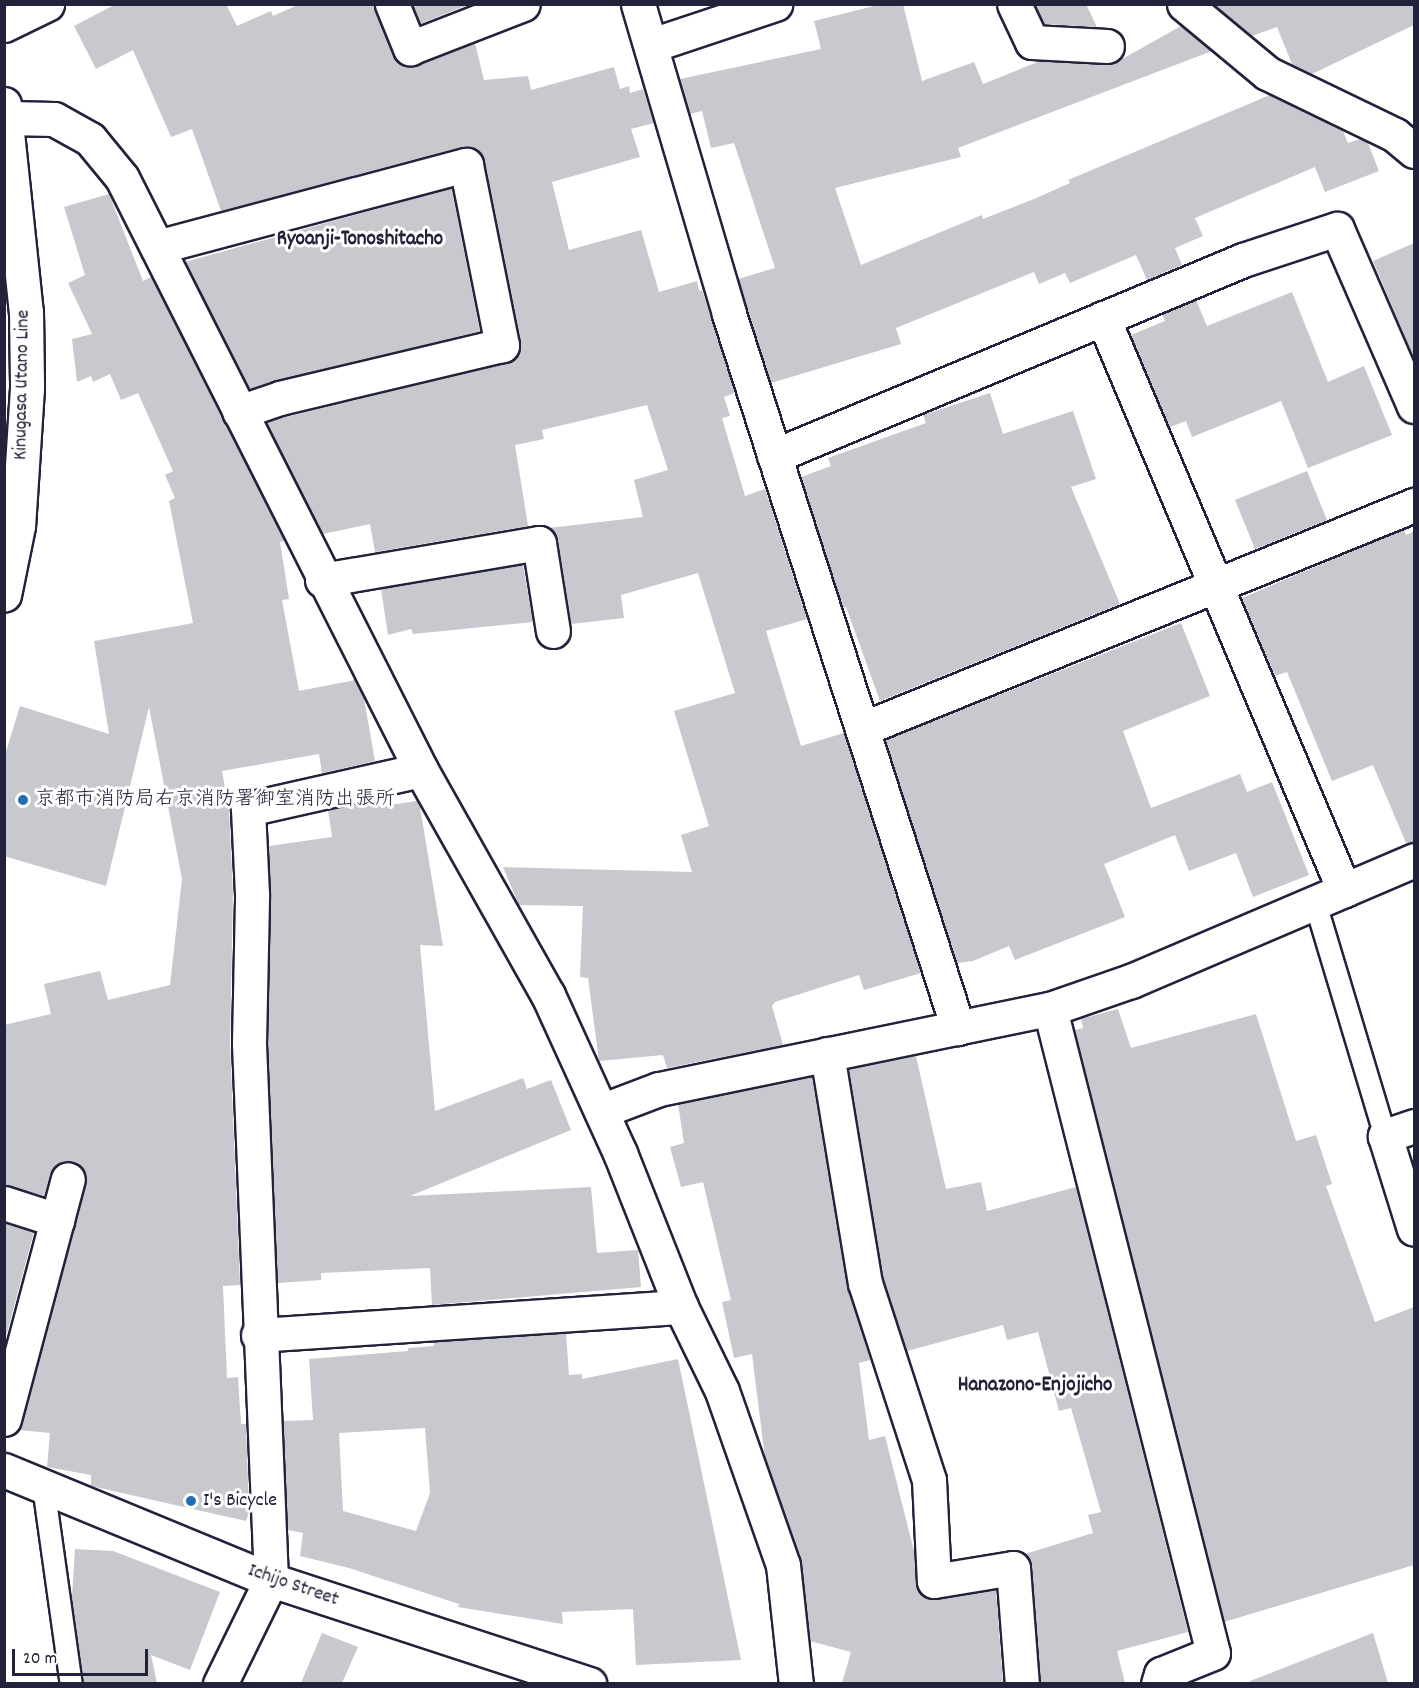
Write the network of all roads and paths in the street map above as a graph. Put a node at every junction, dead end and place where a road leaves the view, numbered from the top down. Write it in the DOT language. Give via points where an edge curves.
graph roads {
  1 [pos="47,4"];
  2 [pos="392,4"];
  3 [pos="523,4"];
  4 [pos="638,4"];
  5 [pos="775,4"];
  6 [pos="1014,4"];
  7 [pos="1184,4"];
  8 [pos="4,25"];
  9 [pos="652,45"];
  10 [pos="1107,46"];
  11 [pos="6,111"];
  12 [pos="1408,137"];
  13 [pos="157,246"];
  14 [pos="1103,318"];
  15 [pos="1414,406"];
  16 [pos="239,412"];
  17 [pos="774,456"];
  18 [pos="1414,505"];
  19 [pos="322,580"];
  20 [pos="1216,585"];
  21 [pos="4,595"];
  22 [pos="553,631"];
  23 [pos="862,729"];
  24 [pos="421,770"];
  25 [pos="1414,860"];
  26 [pos="1329,897"];
  27 [pos="1050,1009"];
  28 [pos="958,1028"];
  29 [pos="827,1054"];
  30 [pos="601,1111"];
  31 [pos="1400,1131"];
  32 [pos="68,1179"];
  33 [pos="4,1203"];
  34 [pos="57,1220"];
  35 [pos="1414,1229"];
  36 [pos="681,1307"];
  37 [pos="258,1335"];
  38 [pos="4,1419"];
  39 [pos="4,1470"];
  40 [pos="43,1486"];
  41 [pos="271,1580"];
  42 [pos="71,1683"];
  43 [pos="220,1683"];
  44 [pos="589,1683"];
  45 [pos="796,1683"];
  46 [pos="1022,1683"];
  47 [pos="1158,1683"];
  1 -- 8 [label="street"];
  2 -- 3 [label="street" via="410,48"];
  4 -- 9 [label="street"];
  5 -- 9 [label="street"];
  6 -- 10 [label="street" via="1032,42"];
  7 -- 12 [label="street" via="1267,73"];
  9 -- 17 [label="street"];
  11 -- 13 [label="street" via="54,119 90,139 122,178"];
  11 -- 21 [label="street, Kinugasa Utano Line" via="26,312 27,388 18,526"];
  13 -- 16 [label="street"];
  13 -- 16 [label="street" via="466,165 502,345 280,398"];
  14 -- 15 [label="street" via="1243,260 1337,229"];
  14 -- 17 [label="street"];
  14 -- 20 [label="street"];
  16 -- 19 [label="street"];
  17 -- 23 [label="street"];
  18 -- 20 [label="street"];
  19 -- 22 [label="street" via="539,543"];
  19 -- 24 [label="street"];
  20 -- 23 [label="street"];
  20 -- 26 [label="street"];
  23 -- 28 [label="street"];
  24 -- 30 [label="street" via="548,995"];
  24 -- 37 [label="street" via="248,809"];
  25 -- 26 [label="street"];
  26 -- 27 [label="street" via="1131,981"];
  26 -- 31 [label="lane"];
  27 -- 28 [label="street"];
  27 -- 47 [label="street" via="1213,1653 1161,1674"];
  28 -- 29 [label="street"];
  29 -- 30 [label="street" via="659,1089"];
  29 -- 46 [label="street" via="865,1283 929,1480 934,1581 1013,1568"];
  30 -- 36 [label="street"];
  31 -- 35 [label="street"];
  32 -- 34 [label="street"];
  33 -- 34 [label="street"];
  34 -- 38 [label="street"];
  36 -- 37 [label="street"];
  36 -- 45 [label="street" via="722,1391 783,1565"];
  37 -- 41 [label="street"];
  39 -- 40 [label="street, Ichijo Street"];
  40 -- 41 [label="street, Ichijo Street"];
  40 -- 42 [label="lane"];
  41 -- 43 [label="street"];
  41 -- 44 [label="street, Ichijo Street"];
}
